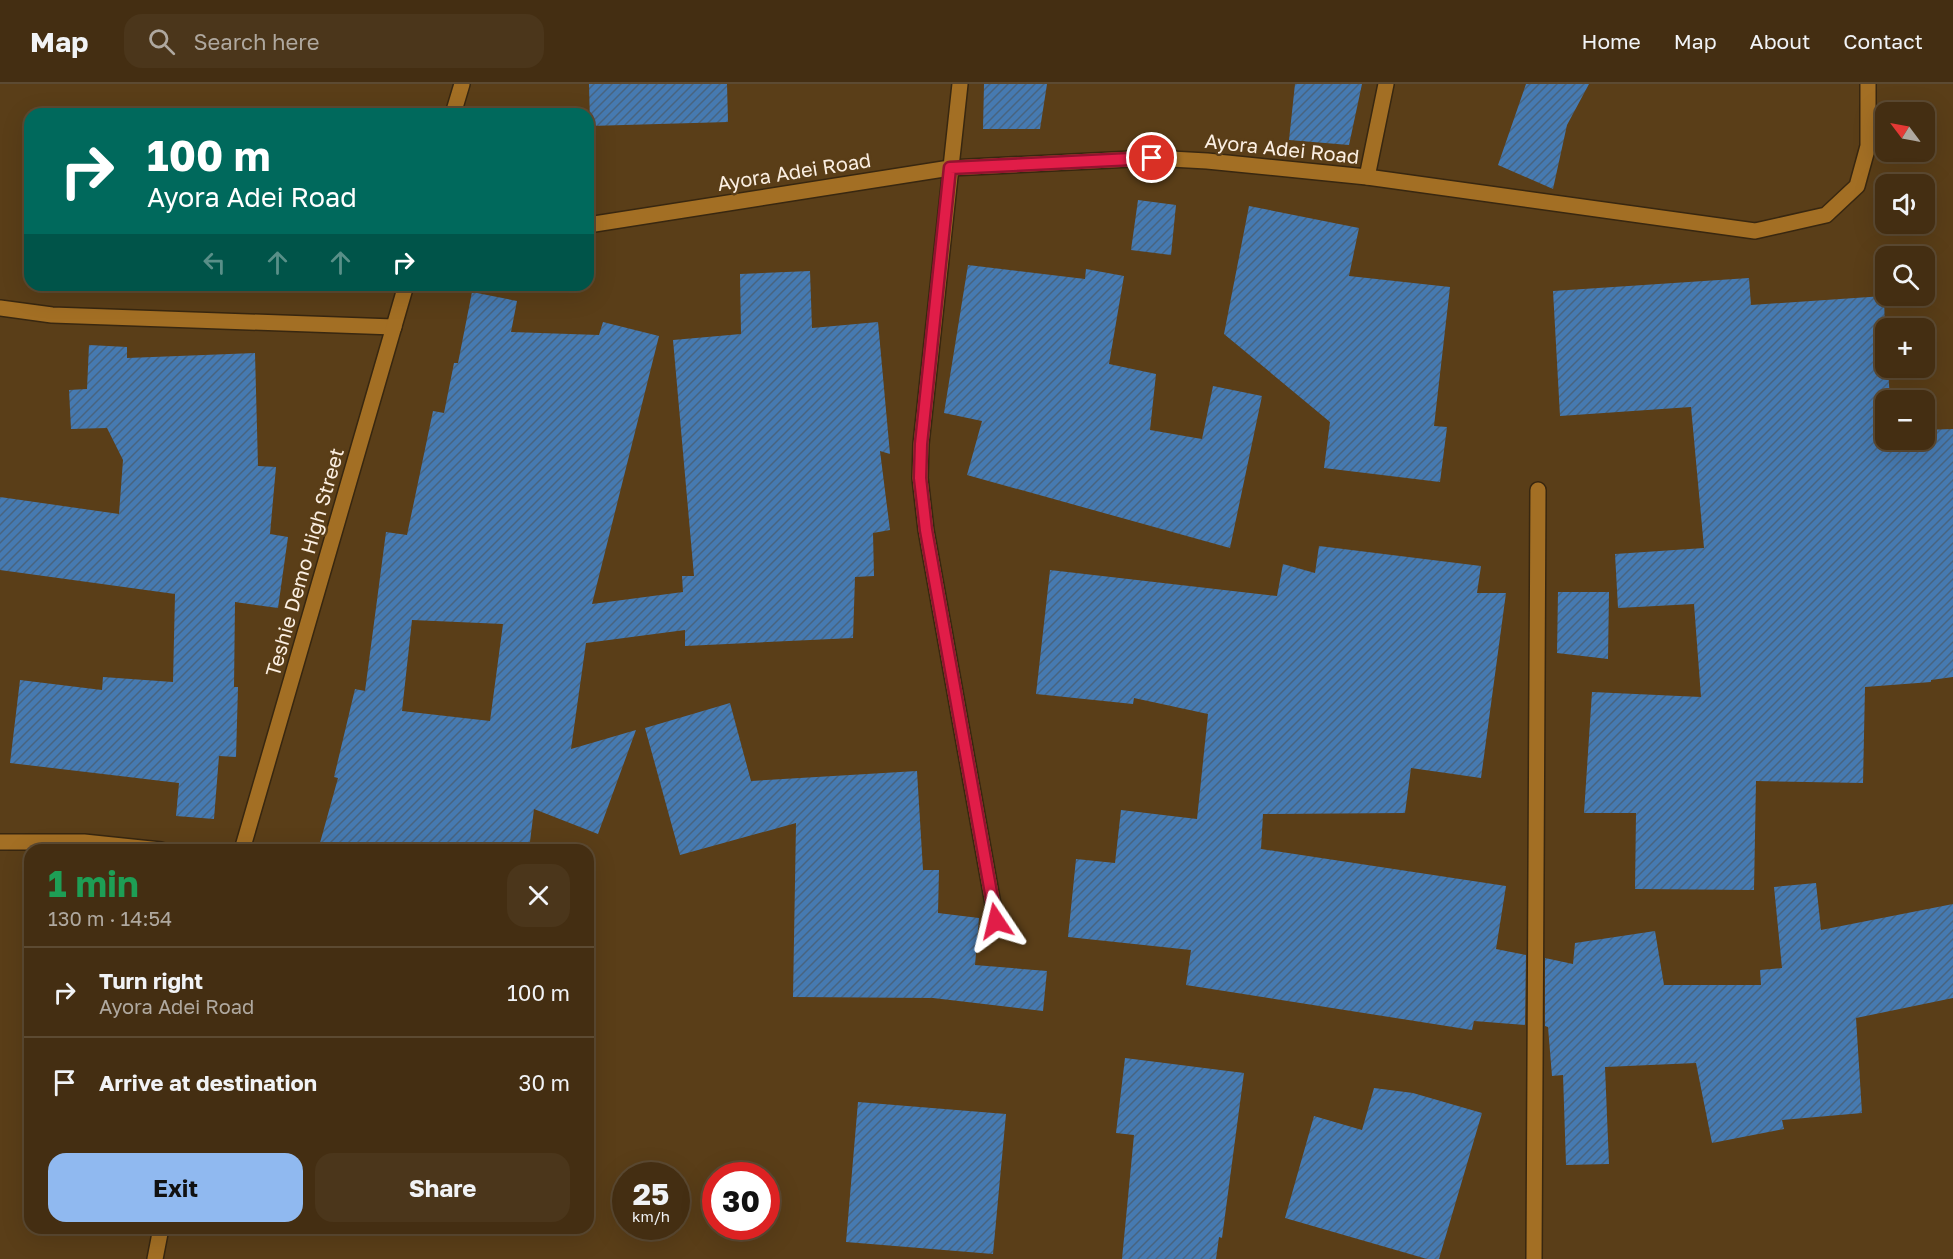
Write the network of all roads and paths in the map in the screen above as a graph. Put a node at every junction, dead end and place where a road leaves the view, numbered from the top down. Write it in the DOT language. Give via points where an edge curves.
graph roads {
  1 [pos="462,84"];
  2 [pos="960,84"];
  3 [pos="1386,84"];
  4 [pos="1868,84"];
  5 [pos="455,108"];
  6 [pos="950,168"];
  7 [pos="1367,177"];
  8 [pos="594,224"];
  9 [pos="404,291"];
  10 [pos="0,308"];
  11 [pos="394,327"];
  12 [pos="1538,490"];
  13 [pos="0,842"];
  14 [pos="103,844"];
  15 [pos="244,844"];
  16 [pos="996,921"];
  17 [pos="160,1234"];
  18 [pos="155,1259"];
  19 [pos="1534,1259"];
  1 -- 5 [label="street"];
  2 -- 6 [label="street"];
  3 -- 7 [label="street"];
  4 -- 7 [label="street, Ayora Adei Road" via="1869,146 1857,186 1826,215 1755,231"];
  6 -- 7 [label="street, Ayora Adei Road" via="1152,158"];
  6 -- 8 [label="street, Ayora Adei Road"];
  6 -- 16 [label="street" via="920,478"];
  9 -- 11 [label="street, Teshie Demo High Street"];
  10 -- 11 [label="street" via="52,315"];
  11 -- 15 [label="street, Teshie Demo High Street"];
  12 -- 19 [label="street"];
  13 -- 14 [label="street"];
  17 -- 18 [label="street"];
}
